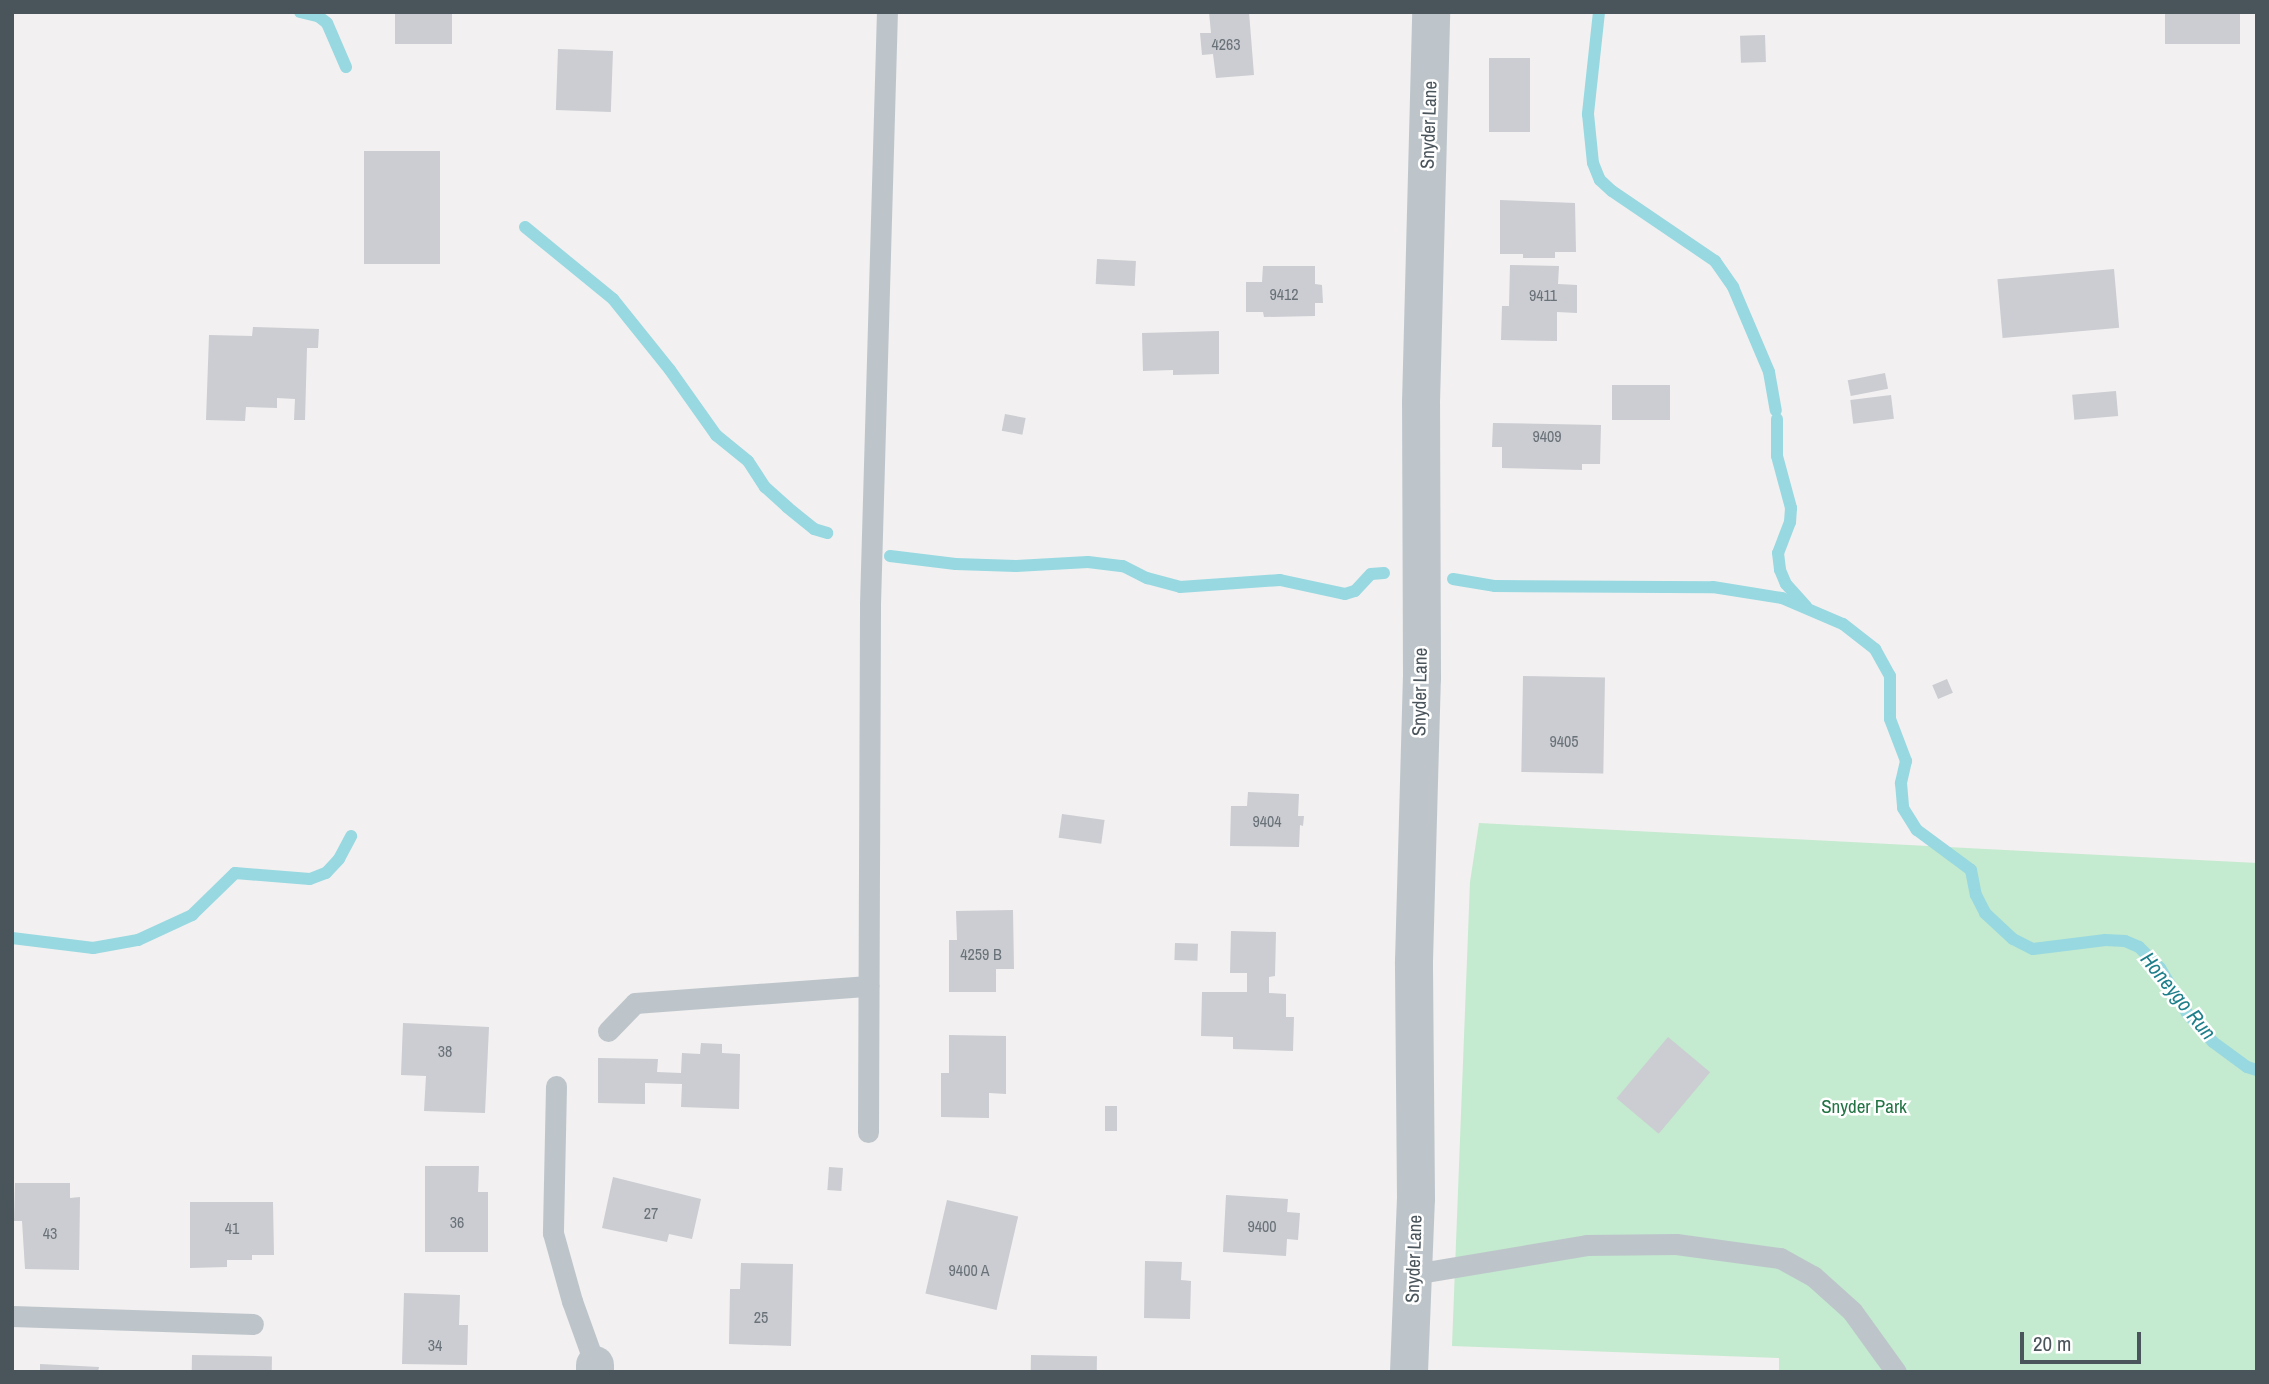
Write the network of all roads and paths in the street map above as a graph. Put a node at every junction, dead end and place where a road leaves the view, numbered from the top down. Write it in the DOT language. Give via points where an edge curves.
graph roads {
  1 [pos="887,12"];
  2 [pos="1431,12"];
  3 [pos="868,986"];
  4 [pos="608,1031"];
  5 [pos="556,1086"];
  6 [pos="867,1132"];
  7 [pos="1414,1274"];
  8 [pos="12,1316"];
  9 [pos="253,1324"];
  10 [pos="595,1368"];
  11 [pos="1409,1372"];
  12 [pos="1896,1372"];
  1 -- 3 [label="lane" via="870,604"];
  2 -- 7 [label="street, Snyder Lane" via="1421,403"];
  3 -- 4 [label="lane" via="635,1003"];
  3 -- 6 [label="lane"];
  5 -- 10 [label="lane" via="553,1233"];
  7 -- 11 [label="street, Snyder Lane"];
  7 -- 12 [label="lane" via="1587,1245 1676,1244 1780,1258 1814,1276 1852,1311"];
  8 -- 9 [label="lane"];
}
